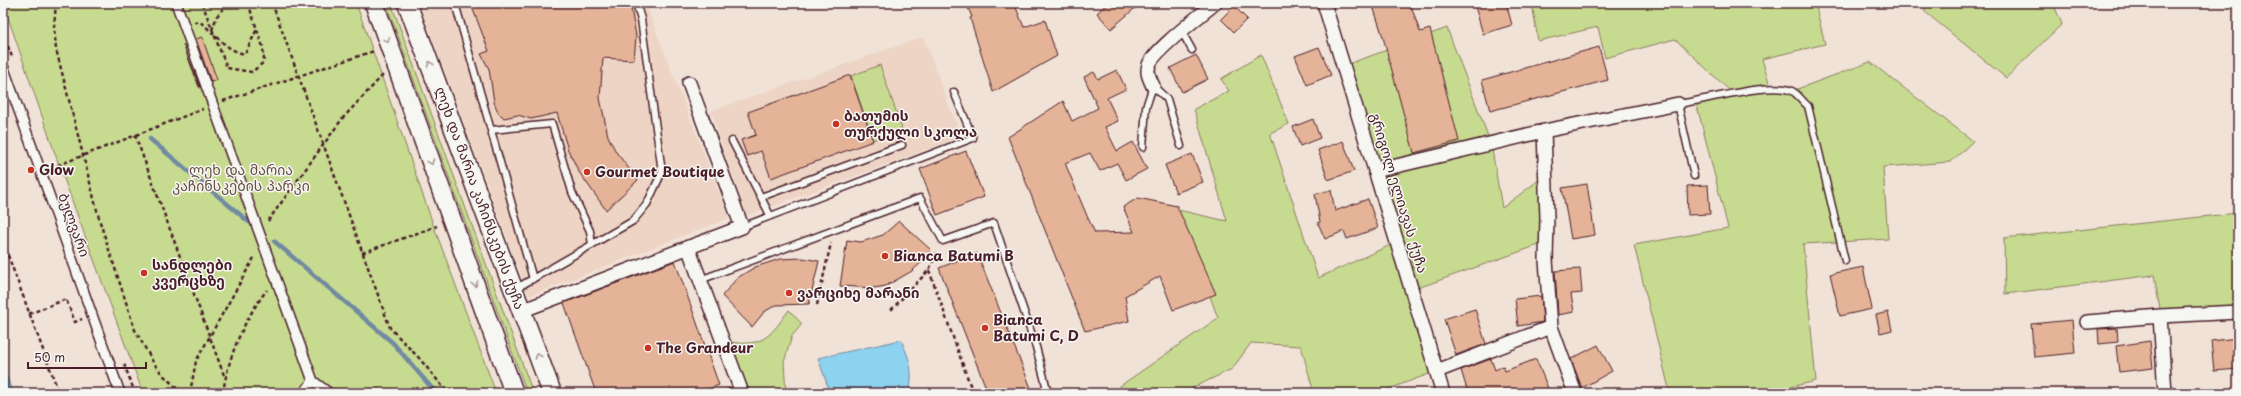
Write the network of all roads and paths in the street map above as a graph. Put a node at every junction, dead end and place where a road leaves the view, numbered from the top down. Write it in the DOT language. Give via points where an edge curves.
graph roads {
  1 [pos="56,3"];
  2 [pos="176,3"];
  3 [pos="202,3"];
  4 [pos="228,3"];
  5 [pos="248,3"];
  6 [pos="272,3"];
  7 [pos="374,3"];
  8 [pos="407,3"];
  9 [pos="455,3"];
  10 [pos="636,3"];
  11 [pos="1215,3"];
  12 [pos="1324,3"];
  13 [pos="185,26"];
  14 [pos="257,29"];
  15 [pos="212,30"];
  16 [pos="1182,32"];
  17 [pos="1192,50"];
  18 [pos="3,66"];
  19 [pos="383,75"];
  20 [pos="689,83"];
  21 [pos="1152,86"];
  22 [pos="954,92"];
  23 [pos="1678,104"];
  24 [pos="491,130"];
  25 [pos="1544,131"];
  26 [pos="135,135"];
  27 [pos="732,141"];
  28 [pos="323,143"];
  29 [pos="902,145"];
  30 [pos="1181,146"];
  31 [pos="1143,147"];
  32 [pos="1375,171"];
  33 [pos="1694,176"];
  34 [pos="761,197"];
  35 [pos="770,215"];
  36 [pos="437,226"];
  37 [pos="742,226"];
  38 [pos="834,230"];
  39 [pos="262,239"];
  40 [pos="943,241"];
  41 [pos="3,242"];
  42 [pos="592,245"];
  43 [pos="688,247"];
  44 [pos="362,252"];
  45 [pos="1845,261"];
  46 [pos="929,270"];
  47 [pos="276,278"];
  48 [pos="533,279"];
  49 [pos="700,280"];
  50 [pos="514,290"];
  51 [pos="817,305"];
  52 [pos="890,310"];
  53 [pos="521,311"];
  54 [pos="2238,312"];
  55 [pos="29,314"];
  56 [pos="2160,316"];
  57 [pos="75,322"];
  58 [pos="2087,322"];
  59 [pos="1551,327"];
  60 [pos="209,336"];
  61 [pos="1437,371"];
  62 [pos="225,378"];
  63 [pos="313,381"];
  64 [pos="736,392"];
  65 [pos="59,393"];
  66 [pos="120,393"];
  67 [pos="182,393"];
  68 [pos="190,393"];
  69 [pos="223,393"];
  70 [pos="304,393"];
  71 [pos="329,393"];
  72 [pos="448,393"];
  73 [pos="514,393"];
  74 [pos="552,393"];
  75 [pos="973,393"];
  76 [pos="1048,393"];
  77 [pos="1443,393"];
  78 [pos="1575,393"];
  79 [pos="2165,393"];
  1 -- 67 [label="path" via="56,49 100,222 135,330 153,362"];
  2 -- 13 [label="street"];
  3 -- 15 [label="path"];
  4 -- 15 [label="path" via="217,16"];
  5 -- 14 [label="path"];
  6 -- 28 [label="path"];
  7 -- 73 [label="main road, one-way"];
  50 -- 8 [label="main road, ლეხ და მარია კაჩინსკების ქუჩა, one-way"];
  9 -- 24 [label="lane"];
  10 -- 42 [label="lane" via="641,19 662,172 647,204 633,221"];
  11 -- 16 [label="street"];
  12 -- 32 [label="street, გრიგოლ ელიავას ქუჩა"];
  13 -- 15 [label="path" via="200,22"];
  13 -- 39 [label="street"];
  14 -- 15 [label="path" via="244,54 233,52"];
  14 -- 15 [label="path" via="263,47 264,62 252,72 227,68"];
  16 -- 17 [label="lane"];
  16 -- 21 [label="street" via="1149,64 1148,74"];
  18 -- 66 [label="street, ბულვარი"];
  19 -- 28 [label="path" via="358,100"];
  20 -- 37 [label="street"];
  21 -- 30 [label="lane" via="1167,99"];
  21 -- 31 [label="lane" via="1146,107"];
  22 -- 35 [label="lane" via="973,138"];
  23 -- 25 [label="street"];
  23 -- 33 [label="lane"];
  23 -- 45 [label="lane" via="1732,93 1771,89 1792,91 1808,106"];
  24 -- 42 [label="lane" via="552,124 572,192 590,231"];
  24 -- 48 [label="lane"];
  25 -- 32 [label="street"];
  25 -- 59 [label="street" via="1546,260"];
  26 -- 60 [label="path"];
  27 -- 34 [label="lane"];
  28 -- 39 [label="path" via="267,222"];
  28 -- 44 [label="path"];
  29 -- 34 [label="lane"];
  32 -- 61 [label="street, გრიგოლ ელიავას ქუჩა"];
  34 -- 35 [label="lane"];
  35 -- 37 [label="lane"];
  36 -- 44 [label="path"];
  37 -- 43 [label="street"];
  38 -- 40 [label="lane" via="920,198"];
  38 -- 49 [label="lane"];
  38 -- 51 [label="path"];
  39 -- 47 [label="street"];
  39 -- 60 [label="path"];
  40 -- 46 [label="path"];
  40 -- 76 [label="lane" via="994,223 1036,347"];
  41 -- 55 [label="path"];
  42 -- 48 [label="lane"];
  43 -- 49 [label="street"];
  43 -- 53 [label="street"];
  44 -- 72 [label="path" via="390,328"];
  46 -- 52 [label="path"];
  46 -- 75 [label="path"];
  47 -- 62 [label="path" via="254,306 240,335"];
  47 -- 63 [label="street"];
  48 -- 50 [label="lane"];
  49 -- 64 [label="street"];
  50 -- 53 [label="main road, ლეხ და მარია კაჩინსკების ქუჩა"];
  74 -- 53 [label="main road, ლეხ და მარია კაჩინსკების ქუჩა, one-way"];
  54 -- 56 [label="street"];
  55 -- 57 [label="path" via="66,299"];
  55 -- 65 [label="path"];
  56 -- 58 [label="street"];
  56 -- 79 [label="street"];
  59 -- 61 [label="street"];
  59 -- 78 [label="street"];
  60 -- 62 [label="path"];
  60 -- 68 [label="path" via="196,361"];
  61 -- 77 [label="street, გრიგოლ ელიავას ქუჩა"];
  62 -- 69 [label="path"];
  63 -- 70 [label="street"];
  63 -- 71 [label="street"];
}
